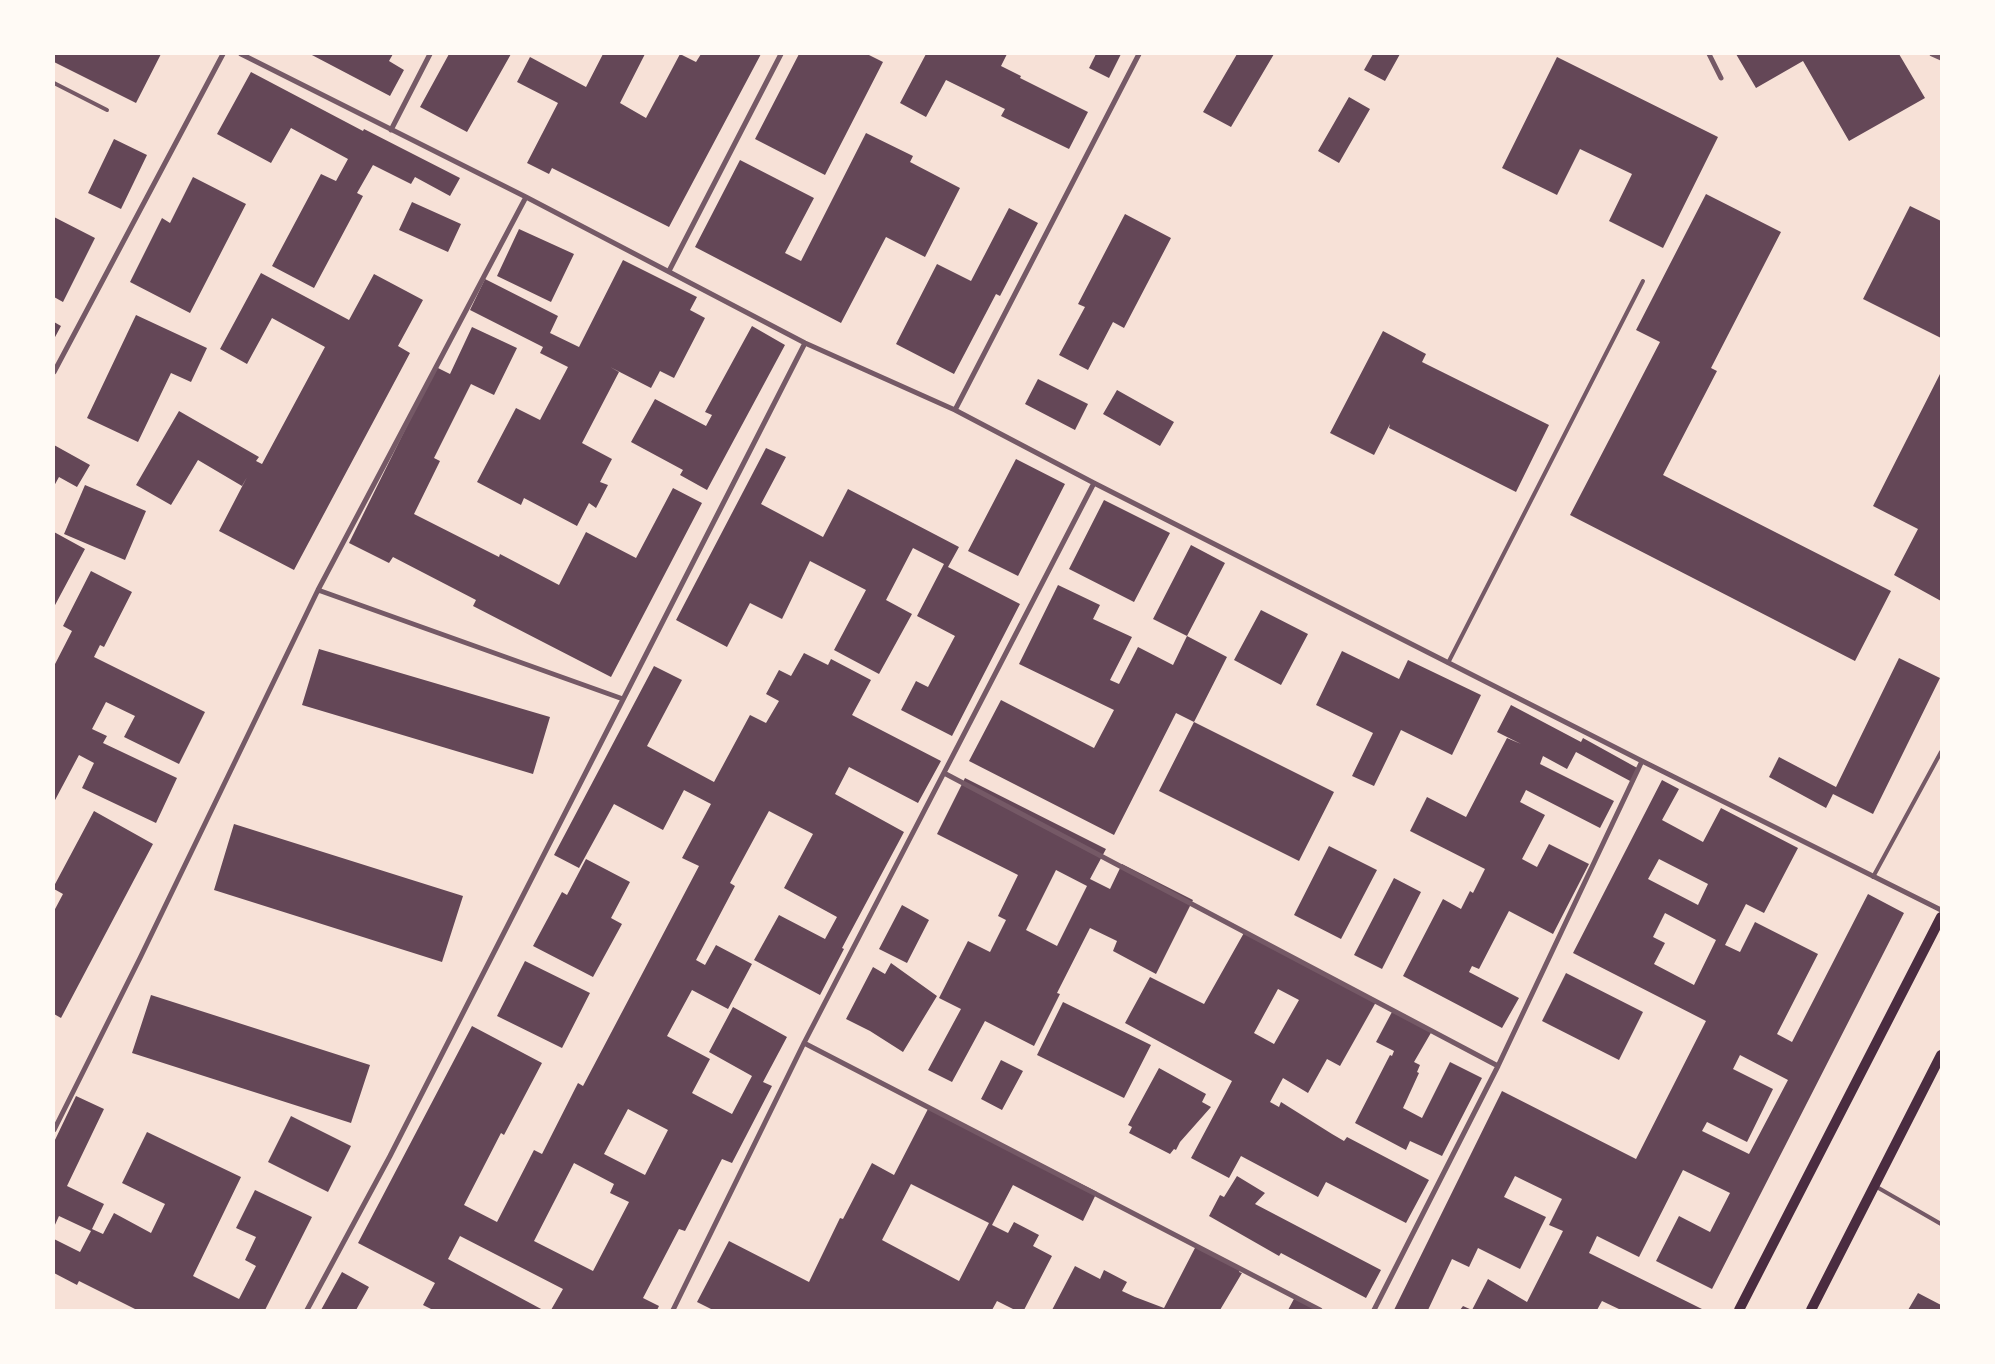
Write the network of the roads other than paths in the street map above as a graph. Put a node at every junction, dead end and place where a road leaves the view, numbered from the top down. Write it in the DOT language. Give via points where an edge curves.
graph roads {
  1 [pos="223,54"];
  2 [pos="241,54"];
  3 [pos="430,54"];
  4 [pos="781,54"];
  5 [pos="1139,54"];
  6 [pos="1709,54"];
  7 [pos="1932,54"];
  8 [pos="1941,58"];
  9 [pos="1721,78"];
  10 [pos="54,84"];
  11 [pos="107,110"];
  12 [pos="391,130"];
  13 [pos="526,197"];
  14 [pos="669,271"];
  15 [pos="1643,281"];
  16 [pos="805,343"];
  17 [pos="54,372"];
  18 [pos="955,410"];
  19 [pos="1094,483"];
  20 [pos="318,590"];
  21 [pos="1448,663"];
  22 [pos="623,699"];
  23 [pos="1941,752"];
  24 [pos="1642,761"];
  25 [pos="944,773"];
  26 [pos="1873,877"];
  27 [pos="1941,910"];
  28 [pos="1941,917"];
  29 [pos="804,1043"];
  30 [pos="1941,1055"];
  31 [pos="1498,1066"];
  32 [pos="54,1130"];
  33 [pos="1874,1186"];
  34 [pos="1941,1224"];
  35 [pos="307,1310"];
  36 [pos="673,1310"];
  37 [pos="1320,1310"];
  38 [pos="1374,1310"];
  39 [pos="1739,1310"];
  40 [pos="1812,1310"];
  1 -- 17 [label="street"];
  2 -- 12 [label="street"];
  3 -- 12 [label="street"];
  4 -- 14 [label="street"];
  5 -- 18 [label="street"];
  6 -- 9 [label="street"];
  7 -- 8 [label="street"];
  10 -- 11 [label="lane"];
  12 -- 13 [label="street"];
  13 -- 14 [label="street"];
  13 -- 20 [label="street"];
  14 -- 16 [label="street"];
  15 -- 21 [label="lane"];
  16 -- 18 [label="street"];
  16 -- 22 [label="street"];
  18 -- 19 [label="street"];
  19 -- 21 [label="street"];
  19 -- 25 [label="street"];
  20 -- 22 [label="street"];
  20 -- 32 [label="street"];
  21 -- 24 [label="street"];
  22 -- 35 [label="street" via="390,1156"];
  23 -- 26 [label="lane"];
  24 -- 26 [label="street"];
  24 -- 31 [label="street"];
  25 -- 29 [label="street"];
  25 -- 31 [label="street"];
  26 -- 27 [label="street"];
  28 -- 39 [label="main road"];
  29 -- 36 [label="street"];
  29 -- 37 [label="street"];
  30 -- 33 [label="main road"];
  31 -- 38 [label="street"];
  33 -- 34 [label="lane"];
  33 -- 40 [label="main road"];
}
